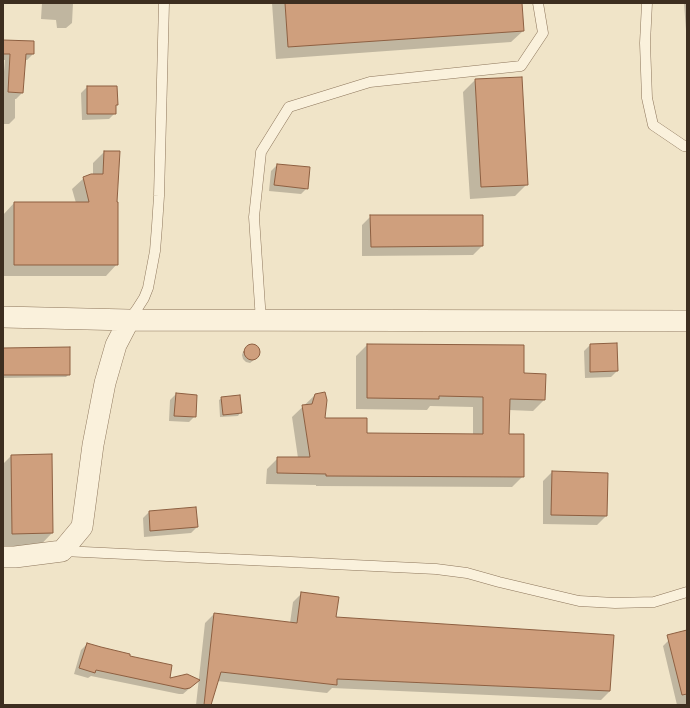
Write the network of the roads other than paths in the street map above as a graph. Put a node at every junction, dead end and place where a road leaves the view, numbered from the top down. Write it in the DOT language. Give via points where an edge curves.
graph roads {
  1 [pos="164,3"];
  2 [pos="538,3"];
  3 [pos="647,3"];
  4 [pos="687,146"];
  5 [pos="3,317"];
  6 [pos="129,320"];
  7 [pos="261,321"];
  8 [pos="687,321"];
  9 [pos="62,551"];
  10 [pos="3,557"];
  11 [pos="687,592"];
  1 -- 6 [label="lane" via="155,251 146,293"];
  2 -- 7 [label="lane" via="543,33 521,66 370,82 289,107 261,152 254,217"];
  3 -- 4 [label="lane" via="646,98 653,125"];
  5 -- 6 [label="street"];
  6 -- 7 [label="street"];
  6 -- 9 [label="street" via="116,345 105,383 92,445 82,527"];
  7 -- 8 [label="street"];
  9 -- 10 [label="street"];
  9 -- 11 [label="lane" via="436,569 467,573 579,601 654,602"];
}
